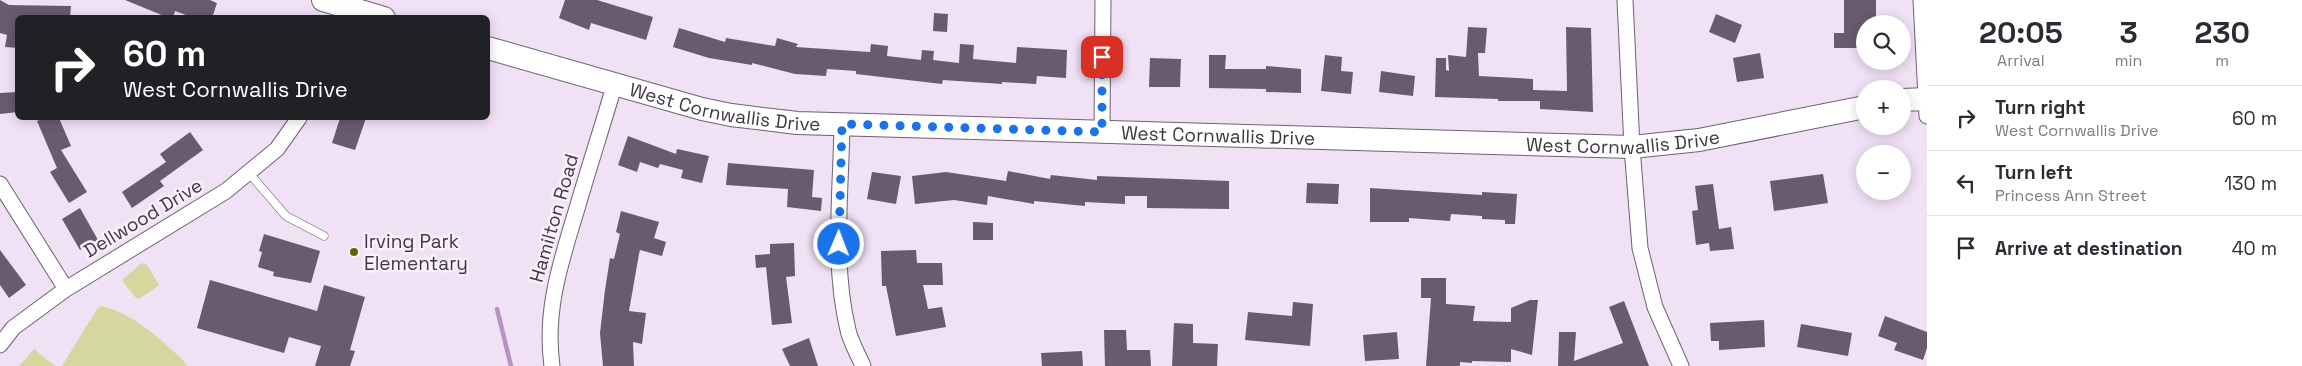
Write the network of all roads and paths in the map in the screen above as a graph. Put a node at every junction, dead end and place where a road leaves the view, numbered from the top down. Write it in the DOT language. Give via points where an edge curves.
graph roads {
  1 [pos="1103,0"];
  2 [pos="1625,0"];
  3 [pos="1920,0"];
  4 [pos="333,5"];
  5 [pos="372,15"];
  6 [pos="490,49"];
  7 [pos="615,83"];
  8 [pos="1911,102"];
  9 [pos="1926,104"];
  10 [pos="1856,109"];
  11 [pos="298,120"];
  12 [pos="842,124"];
  13 [pos="1102,132"];
  14 [pos="1632,147"];
  15 [pos="249,173"];
  16 [pos="0,184"];
  17 [pos="324,236"];
  18 [pos="66,289"];
  19 [pos="0,344"];
  20 [pos="552,366"];
  21 [pos="863,366"];
  22 [pos="1681,366"];
  1 -- 13 [label="street"];
  2 -- 14 [label="street"];
  3 -- 9 [label="street"];
  4 -- 5 [label="street"];
  6 -- 7 [label="street, West Cornwallis Drive"];
  7 -- 12 [label="street, West Cornwallis Drive" via="732,115 797,123"];
  7 -- 20 [label="street, Hamilton Road" via="550,306"];
  8 -- 9 [label="street"];
  10 -- 14 [label="street, West Cornwallis Drive" via="1700,140"];
  11 -- 15 [label="street, Dellwood Drive" via="278,149"];
  12 -- 13 [label="street, West Cornwallis Drive"];
  12 -- 21 [label="street" via="839,264 842,300 849,333"];
  13 -- 14 [label="street, West Cornwallis Drive"];
  14 -- 22 [label="street" via="1640,248 1655,306"];
  15 -- 17 [label="lane" via="286,216"];
  15 -- 18 [label="street, Dellwood Drive" via="226,191"];
  16 -- 18 [label="street"];
  18 -- 19 [label="street, Dellwood Drive" via="13,328"];
}
